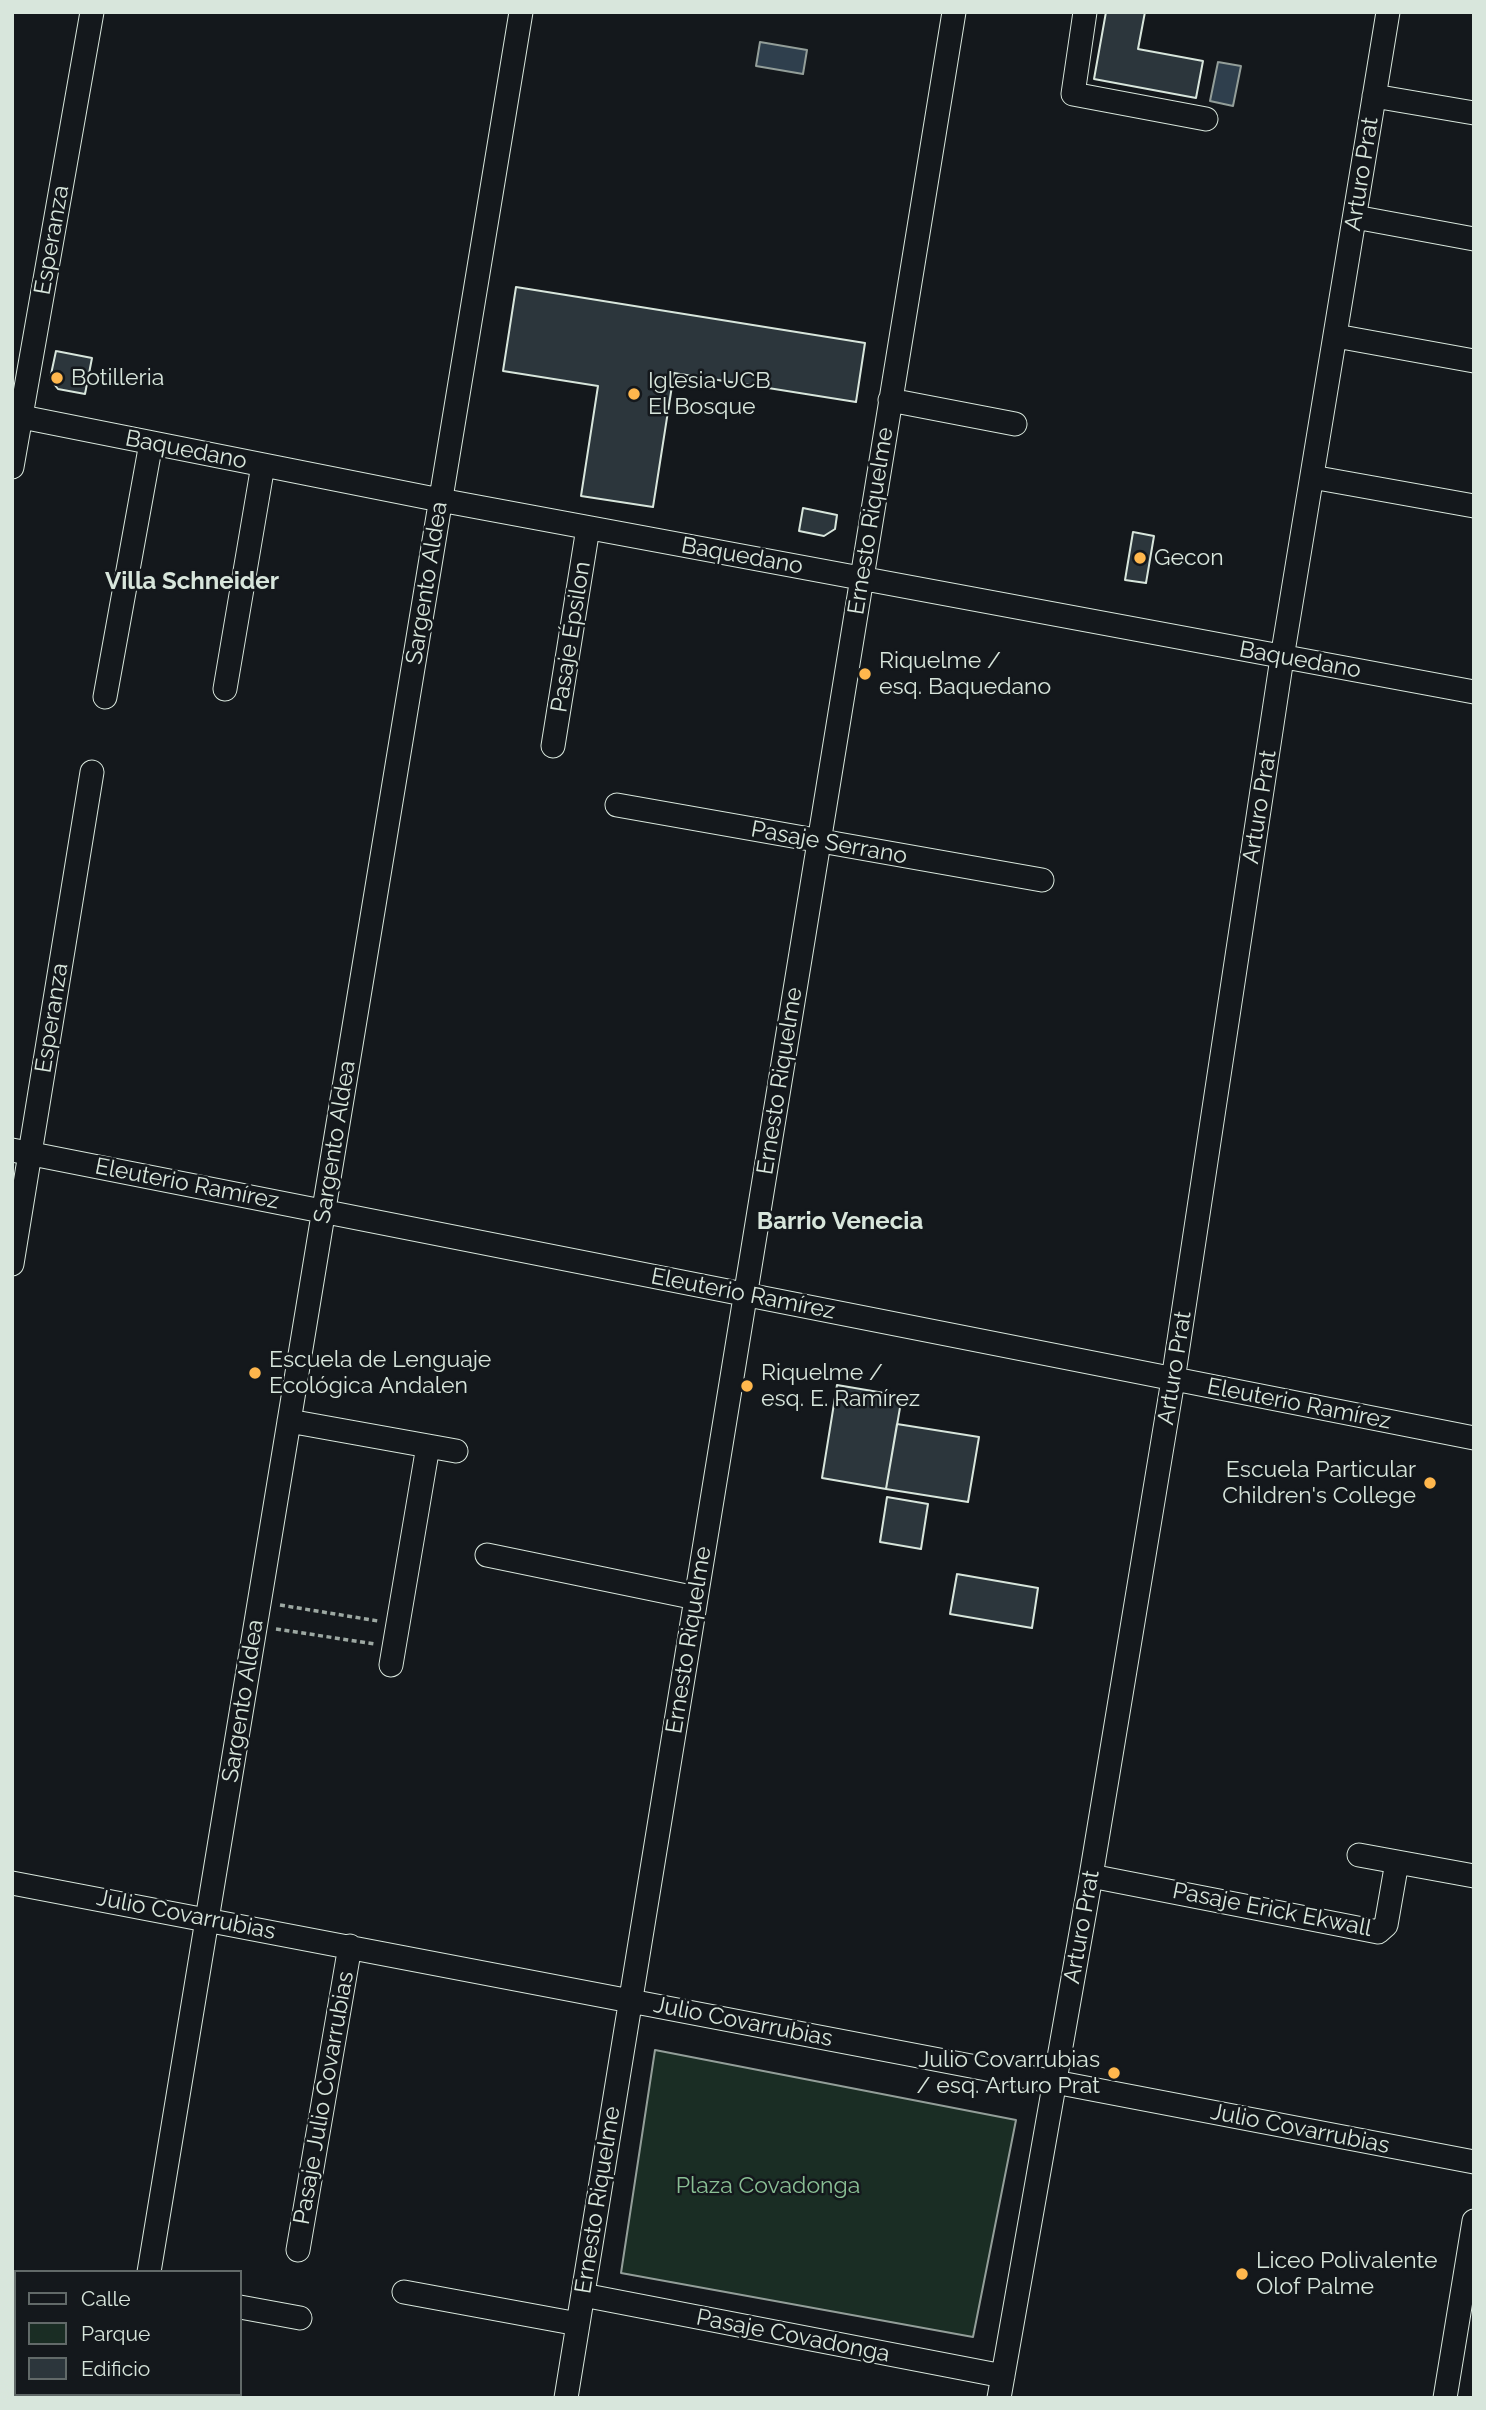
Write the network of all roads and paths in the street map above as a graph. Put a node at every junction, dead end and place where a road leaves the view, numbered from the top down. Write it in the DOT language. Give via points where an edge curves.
graph roads {
  1 [pos="92,12"];
  2 [pos="521,12"];
  3 [pos="954,12"];
  4 [pos="1086,12"];
  5 [pos="1388,12"];
  6 [pos="1374,96"];
  7 [pos="1474,113"];
  8 [pos="1206,119"];
  9 [pos="1355,217"];
  10 [pos="1474,239"];
  11 [pos="1336,336"];
  12 [pos="1474,361"];
  13 [pos="890,400"];
  14 [pos="17,415"];
  15 [pos="1015,424"];
  16 [pos="151,443"];
  17 [pos="263,465"];
  18 [pos="12,467"];
  19 [pos="1312,477"];
  20 [pos="440,500"];
  21 [pos="1474,506"];
  22 [pos="588,528"];
  23 [pos="862,578"];
  24 [pos="1282,658"];
  25 [pos="225,689"];
  26 [pos="1474,692"];
  27 [pos="105,697"];
  28 [pos="553,746"];
  29 [pos="93,772"];
  30 [pos="617,806"];
  31 [pos="819,841"];
  32 [pos="1042,880"];
  33 [pos="22,1152"];
  34 [pos="323,1211"];
  35 [pos="12,1264"];
  36 [pos="745,1295"];
  37 [pos="1174,1380"];
  38 [pos="289,1421"];
  39 [pos="1474,1438"];
  40 [pos="428,1446"];
  41 [pos="456,1451"];
  42 [pos="487,1555"];
  43 [pos="696,1598"];
  44 [pos="280,1605"];
  45 [pos="398,1624"];
  46 [pos="276,1629"];
  47 [pos="393,1656"];
  48 [pos="1359,1855"];
  49 [pos="1397,1862"];
  50 [pos="1474,1875"];
  51 [pos="1091,1876"];
  52 [pos="12,1883"];
  53 [pos="207,1919"];
  54 [pos="350,1946"];
  55 [pos="631,1999"];
  56 [pos="1055,2083"];
  57 [pos="1474,2162"];
  58 [pos="1474,2221"];
  59 [pos="298,2250"];
  60 [pos="149,2270"];
  61 [pos="404,2292"];
  62 [pos="583,2295"];
  63 [pos="242,2307"];
  64 [pos="300,2318"];
  65 [pos="578,2323"];
  66 [pos="1001,2387"];
  67 [pos="566,2398"];
  68 [pos="1445,2398"];
  1 -- 14 [label="street, Esperanza"];
  2 -- 20 [label="street, Sargento Aldea"];
  3 -- 13 [label="street, Ernesto Riquelme"];
  4 -- 8 [label="street" via="1073,94"];
  5 -- 6 [label="street, Arturo Prat"];
  6 -- 7 [label="street"];
  6 -- 9 [label="street, Arturo Prat"];
  9 -- 10 [label="street"];
  9 -- 11 [label="street, Arturo Prat"];
  11 -- 12 [label="street"];
  11 -- 19 [label="street, Arturo Prat"];
  13 -- 15 [label="street"];
  13 -- 23 [label="street, Ernesto Riquelme"];
  14 -- 16 [label="street, Baquedano"];
  14 -- 18 [label="street, Esperanza"];
  16 -- 17 [label="street, Baquedano"];
  16 -- 27 [label="street"];
  17 -- 20 [label="street, Baquedano"];
  17 -- 25 [label="street"];
  19 -- 21 [label="street"];
  19 -- 24 [label="street, Arturo Prat"];
  20 -- 22 [label="street, Baquedano"];
  20 -- 34 [label="street, Sargento Aldea"];
  22 -- 23 [label="street, Baquedano"];
  22 -- 28 [label="street, Pasaje Épsilon"];
  23 -- 24 [label="street, Baquedano"];
  23 -- 31 [label="street, Ernesto Riquelme"];
  24 -- 26 [label="street, Baquedano"];
  24 -- 37 [label="street, Arturo Prat"];
  29 -- 33 [label="street, Esperanza"];
  30 -- 31 [label="street, Pasaje Serrano"];
  31 -- 32 [label="street, Pasaje Serrano"];
  31 -- 36 [label="street, Ernesto Riquelme"];
  33 -- 34 [label="street, Eleuterio Ramírez"];
  33 -- 35 [label="street, Esperanza"];
  34 -- 36 [label="street, Eleuterio Ramírez"];
  34 -- 38 [label="street, Sargento Aldea"];
  36 -- 37 [label="street, Eleuterio Ramírez"];
  36 -- 43 [label="street, Ernesto Riquelme"];
  37 -- 39 [label="street, Eleuterio Ramírez"];
  37 -- 51 [label="street, Arturo Prat"];
  38 -- 40 [label="street"];
  38 -- 53 [label="street, Sargento Aldea"];
  40 -- 41 [label="street"];
  40 -- 45 [label="street"];
  42 -- 43 [label="street"];
  43 -- 55 [label="street, Ernesto Riquelme"];
  44 -- 45 [label="path"];
  45 -- 47 [label="street"];
  46 -- 47 [label="path"];
  48 -- 49 [label="street"];
  49 -- 50 [label="street"];
  49 -- 51 [label="street, Pasaje Erick Ekwall" via="1386,1925 1378,1932"];
  51 -- 56 [label="street, Arturo Prat"];
  52 -- 53 [label="street, Julio Covarrubias"];
  53 -- 54 [label="street, Julio Covarrubias"];
  53 -- 60 [label="street, Sargento Aldea"];
  54 -- 55 [label="street, Julio Covarrubias"];
  54 -- 59 [label="street, Pasaje Julio Covarrubias"];
  55 -- 56 [label="street, Julio Covarrubias"];
  55 -- 62 [label="street, Ernesto Riquelme"];
  56 -- 57 [label="street, Julio Covarrubias"];
  56 -- 66 [label="street, Arturo Prat"];
  58 -- 68 [label="street"];
  61 -- 65 [label="street"];
  62 -- 65 [label="street, Ernesto Riquelme"];
  62 -- 66 [label="street, Pasaje Covadonga"];
  63 -- 64 [label="street"];
  65 -- 67 [label="street, Ernesto Riquelme"];
}
